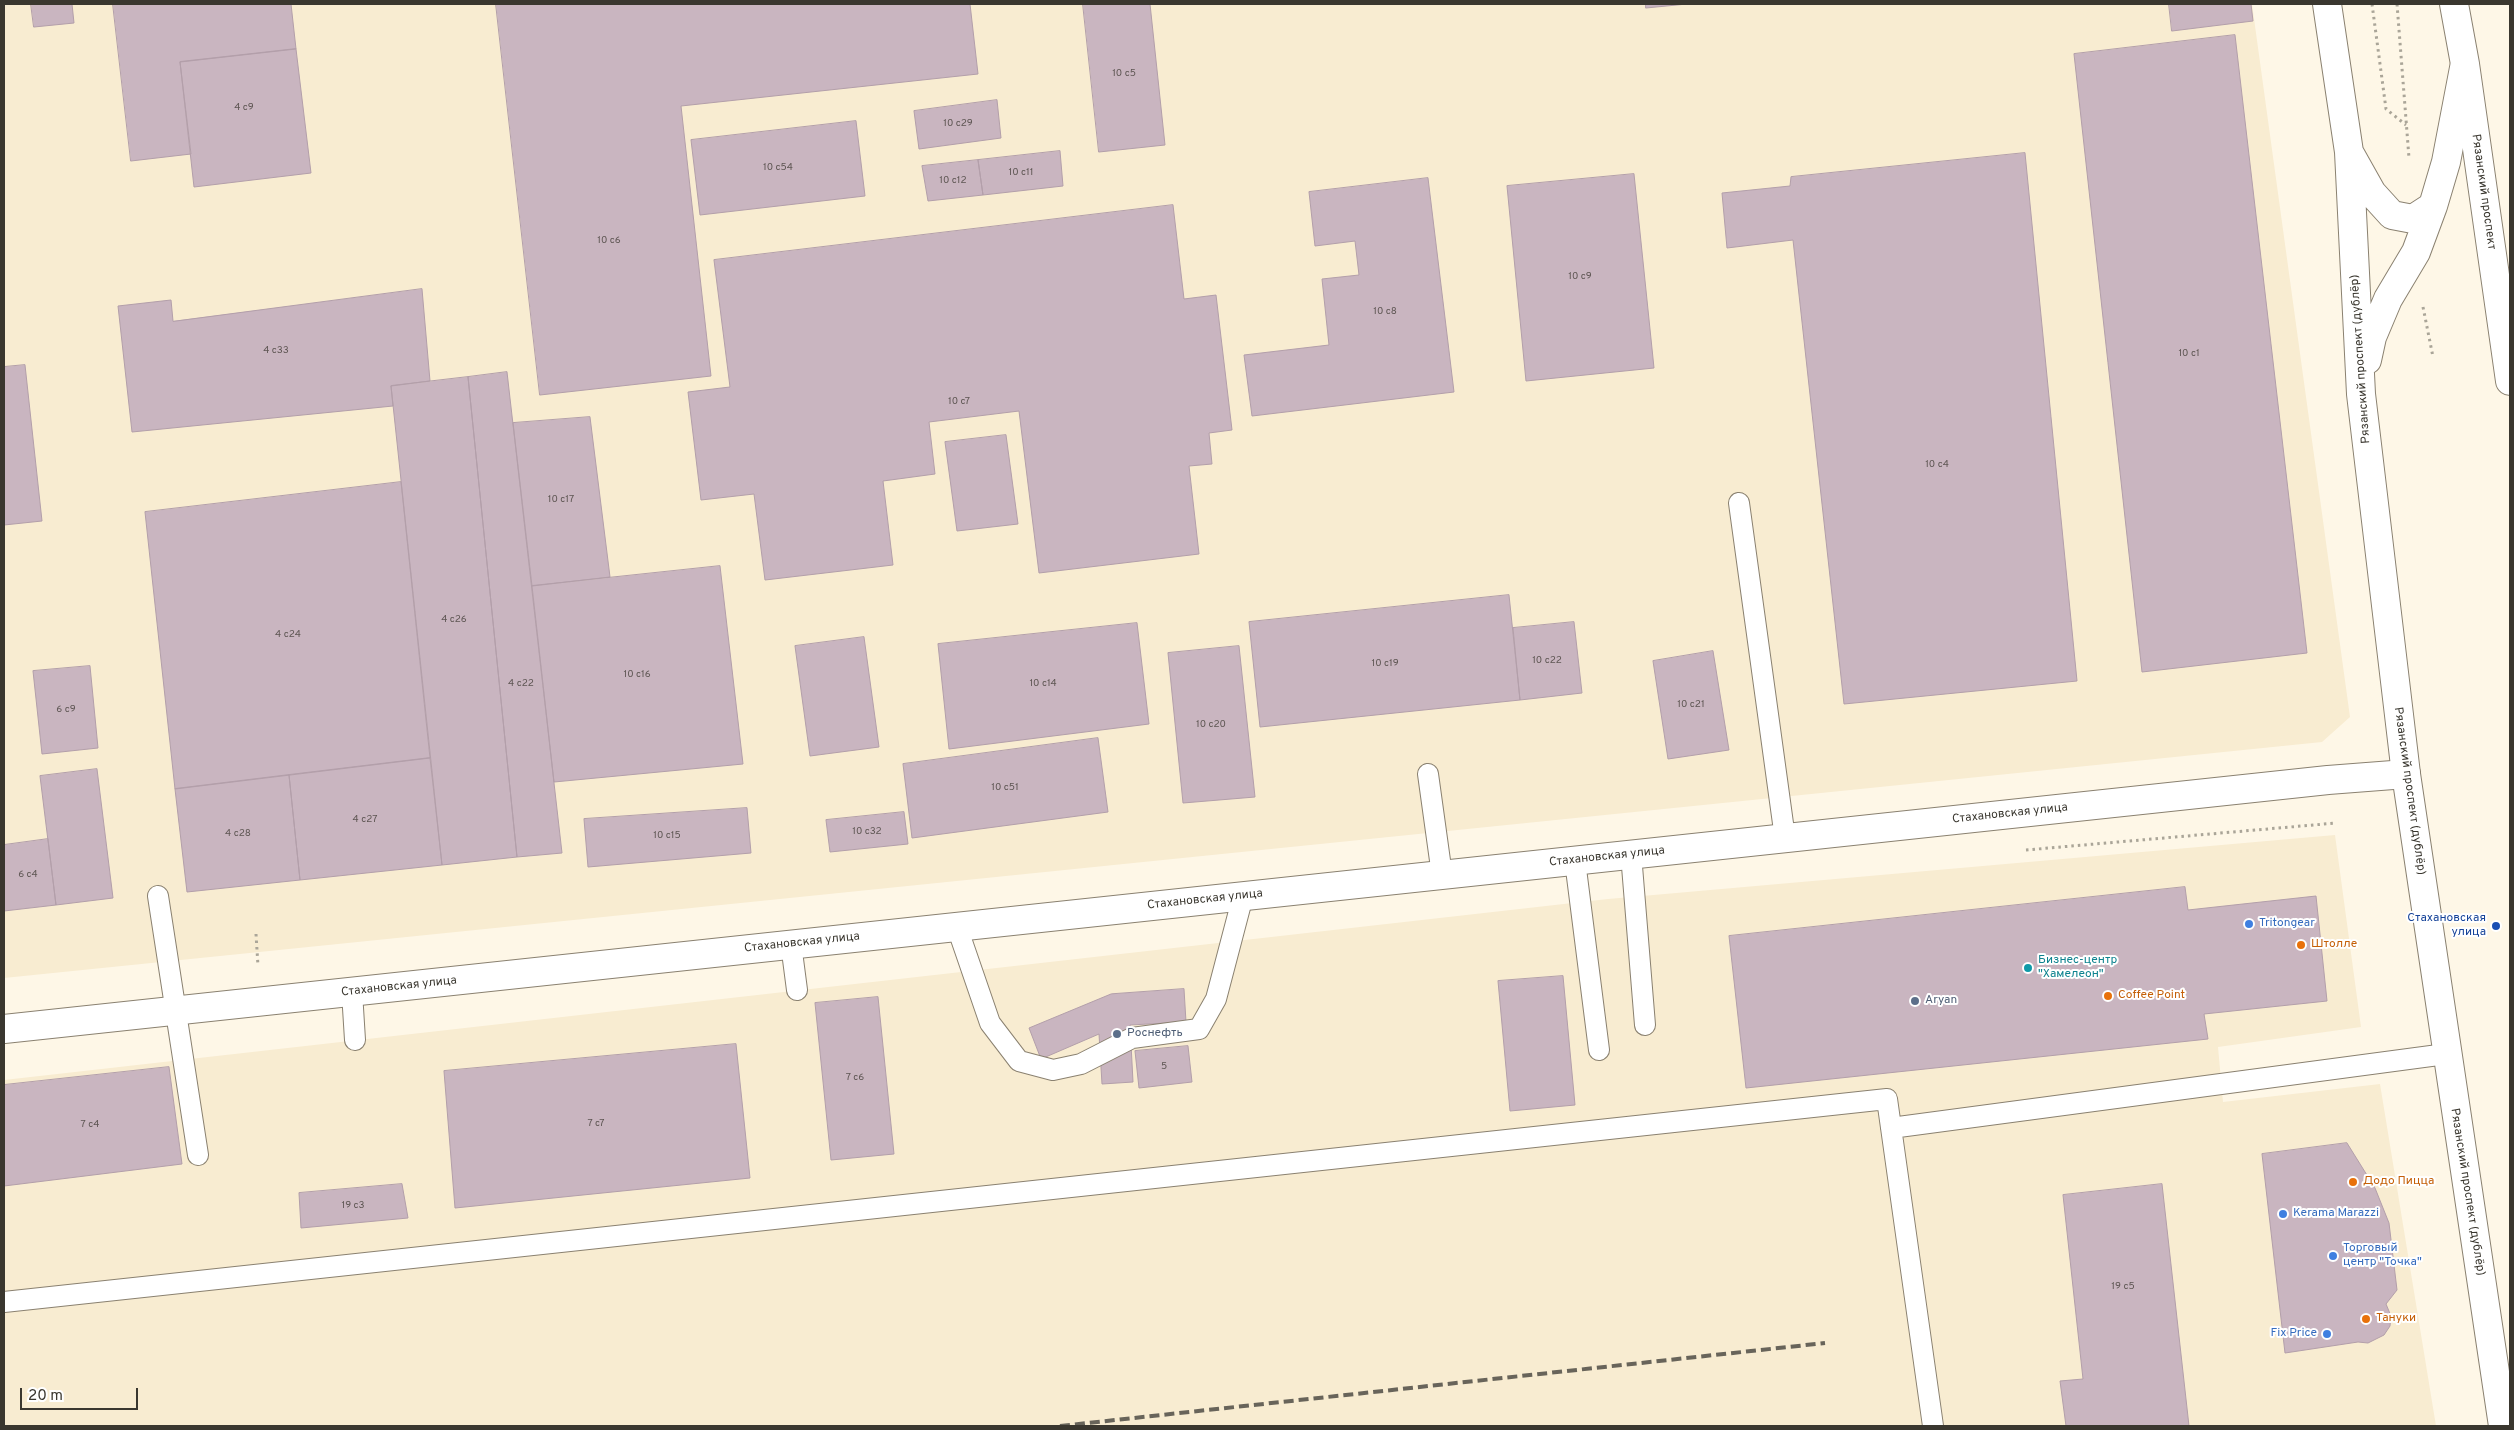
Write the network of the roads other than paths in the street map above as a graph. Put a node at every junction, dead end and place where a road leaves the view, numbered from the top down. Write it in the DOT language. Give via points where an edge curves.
graph roads {
  1 [pos="2327,4"];
  2 [pos="2454,4"];
  3 [pos="2465,64"];
  4 [pos="2349,152"];
  5 [pos="2433,206"];
  6 [pos="2510,381"];
  7 [pos="2361,394"];
  8 [pos="1739,503"];
  9 [pos="1428,774"];
  10 [pos="2406,774"];
  11 [pos="1785,838"];
  12 [pos="1631,854"];
  13 [pos="1575,861"];
  14 [pos="1442,874"];
  15 [pos="158,896"];
  16 [pos="1243,896"];
  17 [pos="957,927"];
  18 [pos="792,944"];
  19 [pos="797,990"];
  20 [pos="352,992"];
  21 [pos="176,1011"];
  22 [pos="1645,1026"];
  23 [pos="4,1029"];
  24 [pos="355,1040"];
  25 [pos="1599,1050"];
  26 [pos="2446,1054"];
  27 [pos="1891,1128"];
  28 [pos="198,1156"];
  29 [pos="4,1302"];
  30 [pos="1932,1426"];
  31 [pos="2503,1426"];
  1 -- 4 [label="street, Рязанский проспект (дублёр)"];
  2 -- 3 [label="street, Рязанский проспект"];
  3 -- 5 [label="street" via="2446,162"];
  3 -- 6 [label="street, Рязанский проспект"];
  4 -- 5 [label="street" via="2372,193 2392,215 2413,219"];
  4 -- 7 [label="street, Рязанский проспект (дублёр)"];
  5 -- 7 [label="street" via="2416,252 2388,299 2372,337"];
  7 -- 10 [label="street, Рязанский проспект (дублёр)"];
  8 -- 11 [label="lane"];
  9 -- 14 [label="lane"];
  10 -- 11 [label="street, Стахановская улица"];
  10 -- 26 [label="street, Рязанский проспект (дублёр)"];
  11 -- 12 [label="street, Стахановская улица"];
  12 -- 13 [label="street, Стахановская улица"];
  12 -- 22 [label="lane"];
  13 -- 14 [label="street, Стахановская улица"];
  13 -- 25 [label="lane"];
  14 -- 16 [label="street, Стахановская улица"];
  15 -- 21 [label="lane"];
  16 -- 17 [label="street, Стахановская улица"];
  16 -- 17 [label="lane" via="1216,999 1199,1029 1132,1038 1081,1064 1052,1070 1019,1061 990,1023"];
  17 -- 18 [label="street, Стахановская улица"];
  18 -- 19 [label="lane"];
  18 -- 20 [label="street, Стахановская улица"];
  20 -- 21 [label="street, Стахановская улица"];
  20 -- 24 [label="lane"];
  21 -- 23 [label="street, Стахановская улица"];
  21 -- 28 [label="lane"];
  26 -- 27 [label="lane"];
  26 -- 31 [label="street, Рязанский проспект (дублёр)"];
  27 -- 29 [label="lane" via="1887,1099"];
  27 -- 30 [label="lane"];
}
